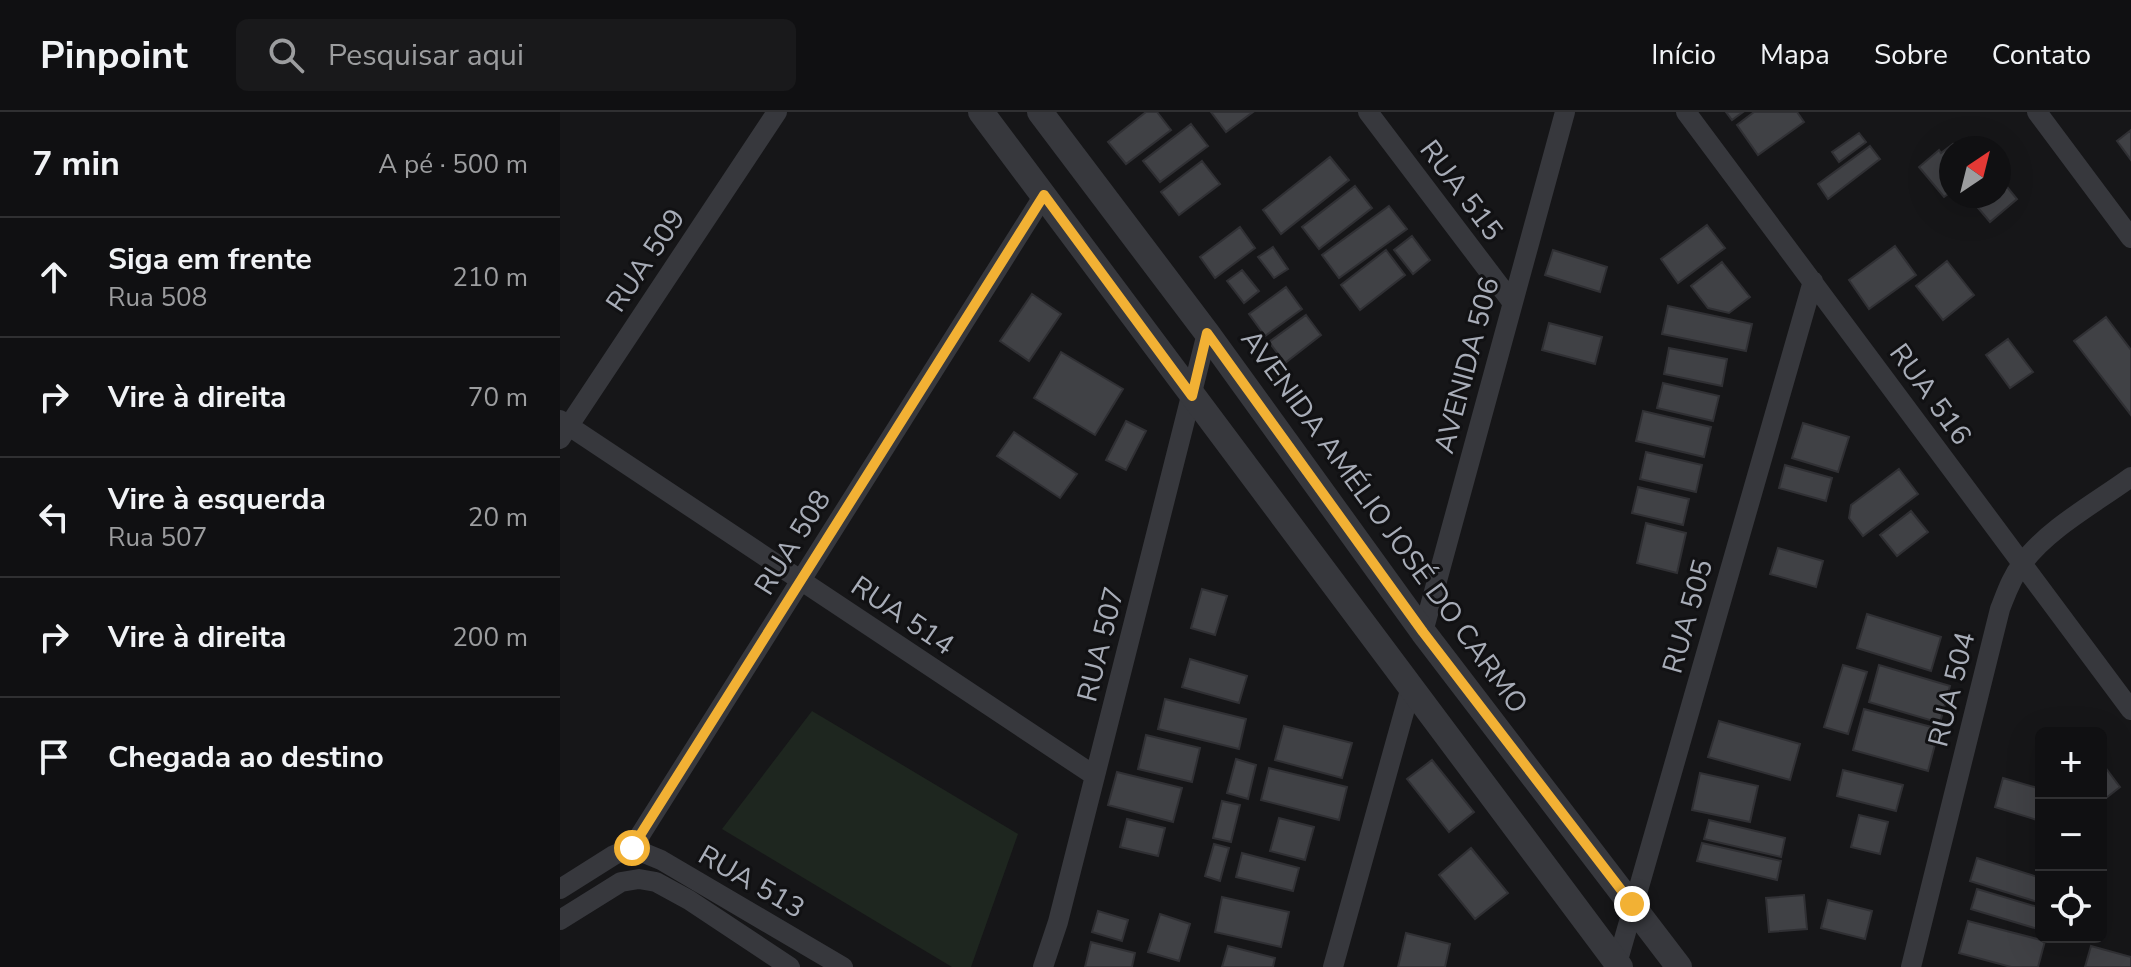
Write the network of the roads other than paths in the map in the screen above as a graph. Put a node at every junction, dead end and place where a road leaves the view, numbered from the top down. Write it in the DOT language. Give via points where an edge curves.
graph roads {
  1 [pos="777,112"];
  2 [pos="981,112"];
  3 [pos="1040,112"];
  4 [pos="1368,112"];
  5 [pos="1565,112"];
  6 [pos="1686,112"];
  7 [pos="2037,112"];
  8 [pos="1044,195"];
  9 [pos="2131,238"];
  10 [pos="1813,281"];
  11 [pos="1512,302"];
  12 [pos="1207,333"];
  13 [pos="1192,396"];
  14 [pos="563,429"];
  15 [pos="2131,477"];
  16 [pos="2022,564"];
  17 [pos="801,581"];
  18 [pos="1423,632"];
  19 [pos="1411,687"];
  20 [pos="2131,710"];
  21 [pos="1095,776"];
  22 [pos="632,848"];
  23 [pos="560,889"];
  24 [pos="1632,904"];
  25 [pos="560,920"];
  26 [pos="1617,966"];
  27 [pos="790,967"];
  28 [pos="843,967"];
  29 [pos="1043,967"];
  30 [pos="1333,967"];
  31 [pos="1679,967"];
  32 [pos="1911,967"];
  1 -- 14 [label="street, RUA 509"];
  2 -- 8 [label="street"];
  3 -- 12 [label="street, AVENIDA AMÉLIO JOSÉ DO CARMO"];
  4 -- 11 [label="street, RUA 515"];
  5 -- 11 [label="street, AVENIDA 506"];
  6 -- 10 [label="street, RUA 516"];
  7 -- 9 [label="street"];
  8 -- 13 [label="street"];
  8 -- 17 [label="street, RUA 508"];
  10 -- 16 [label="street, RUA 516"];
  10 -- 24 [label="street, RUA 505"];
  11 -- 18 [label="street, AVENIDA 506"];
  12 -- 13 [label="street, RUA 507"];
  12 -- 18 [label="street, AVENIDA AMÉLIO JOSÉ DO CARMO"];
  13 -- 19 [label="street"];
  13 -- 21 [label="street, RUA 507"];
  14 -- 17 [label="street, RUA 514"];
  15 -- 16 [label="street, RUA 504" via="2046,539"];
  16 -- 20 [label="street, RUA 516"];
  16 -- 32 [label="street, RUA 504" via="2000,609"];
  17 -- 21 [label="street, RUA 514"];
  17 -- 22 [label="street, RUA 508"];
  18 -- 24 [label="street, AVENIDA AMÉLIO JOSÉ DO CARMO"];
  19 -- 26 [label="street"];
  19 -- 30 [label="street"];
  21 -- 29 [label="street, RUA 507"];
  22 -- 23 [label="street"];
  22 -- 28 [label="street, RUA 513"];
  24 -- 26 [label="street, RUA 505"];
  24 -- 31 [label="street, AVENIDA AMÉLIO JOSÉ DO CARMO"];
  25 -- 27 [label="street, RUA 513" via="621,882 656,882"];
}
